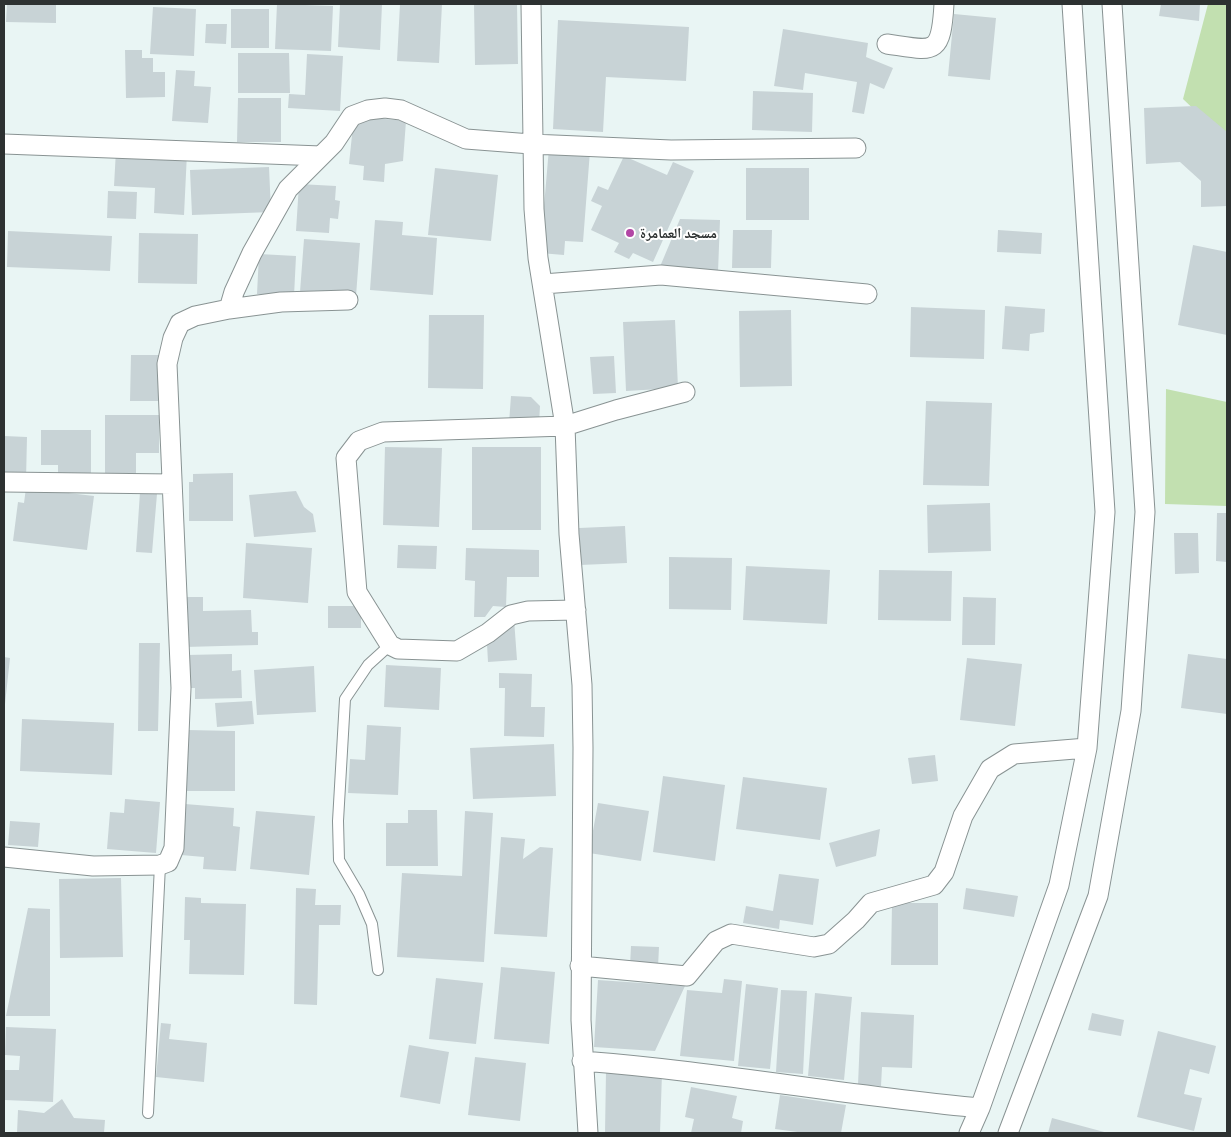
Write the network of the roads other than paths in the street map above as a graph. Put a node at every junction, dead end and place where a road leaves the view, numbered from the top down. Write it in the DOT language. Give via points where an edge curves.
graph roads {
  1 [pos="531,4"];
  2 [pos="944,4"];
  3 [pos="1072,4"];
  4 [pos="1112,4"];
  5 [pos="887,44"];
  6 [pos="4,144"];
  7 [pos="531,144"];
  8 [pos="856,148"];
  9 [pos="321,156"];
  10 [pos="543,284"];
  11 [pos="867,294"];
  12 [pos="348,300"];
  13 [pos="229,310"];
  14 [pos="685,392"];
  15 [pos="566,426"];
  16 [pos="4,482"];
  17 [pos="172,484"];
  18 [pos="576,610"];
  19 [pos="390,645"];
  20 [pos="1087,748"];
  21 [pos="4,857"];
  22 [pos="160,865"];
  23 [pos="580,966"];
  24 [pos="378,970"];
  25 [pos="582,1061"];
  26 [pos="980,1108"];
  27 [pos="148,1114"];
  28 [pos="588,1133"];
  29 [pos="969,1133"];
  30 [pos="1008,1133"];
  1 -- 7 [label="street"];
  2 -- 5 [label="street" via="942,32 935,46 926,50"];
  3 -- 20 [label="street" via="1105,512"];
  4 -- 30 [label="street" via="1144,512 1131,711 1098,896"];
  6 -- 9 [label="street"];
  7 -- 8 [label="street" via="671,150"];
  7 -- 9 [label="street" via="466,139 400,110 385,108 352,116"];
  7 -- 10 [label="street" via="534,209"];
  9 -- 13 [label="street" via="288,190 252,253"];
  10 -- 11 [label="street" via="661,275"];
  10 -- 15 [label="street"];
  12 -- 13 [label="street" via="281,302"];
  13 -- 17 [label="street" via="195,316 180,323 173,338 167,364"];
  14 -- 15 [label="street"];
  15 -- 18 [label="street" via="569,534"];
  15 -- 19 [label="street" via="383,432 359,441 346,458 356,592"];
  16 -- 17 [label="street"];
  17 -- 22 [label="street" via="181,688 174,848 168,862"];
  18 -- 19 [label="street" via="528,611 511,615 488,633 457,650 398,649"];
  18 -- 23 [label="street" via="583,748"];
  19 -- 24 [label="lane" via="368,665 345,699 338,821 339,860 372,924"];
  20 -- 23 [label="street" via="1014,754 990,769 963,816 944,872 934,886 871,903 829,944 814,947 731,934 716,941 687,976"];
  20 -- 26 [label="street" via="1059,885"];
  21 -- 22 [label="street" via="93,866"];
  22 -- 27 [label="lane"];
  23 -- 25 [label="street"];
  25 -- 26 [label="street" via="647,1066 899,1101"];
  25 -- 28 [label="street"];
  26 -- 29 [label="street"];
}
